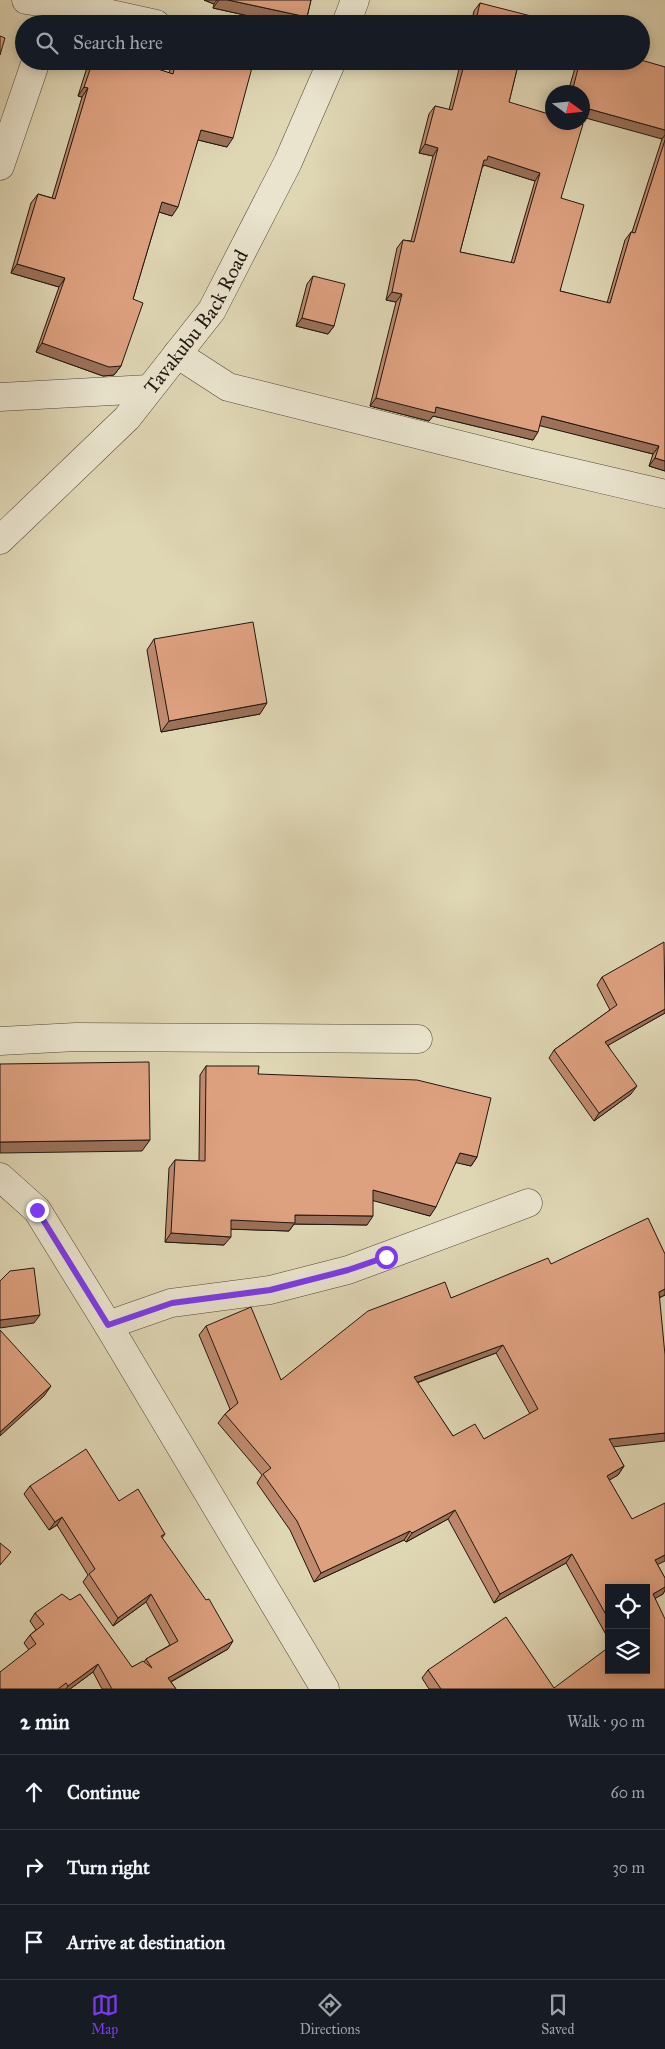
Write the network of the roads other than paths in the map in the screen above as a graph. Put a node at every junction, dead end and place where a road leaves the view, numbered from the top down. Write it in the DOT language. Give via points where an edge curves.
graph roads {
  1 [pos="26,0"];
  2 [pos="356,0"];
  3 [pos="52,14"];
  4 [pos="350,15"];
  5 [pos="33,70"];
  6 [pos="328,70"];
  7 [pos="0,166"];
  8 [pos="177,354"];
  9 [pos="150,389"];
  10 [pos="0,397"];
  11 [pos="665,494"];
  12 [pos="0,540"];
  13 [pos="418,1039"];
  14 [pos="0,1042"];
  15 [pos="0,1177"];
  16 [pos="528,1203"];
  17 [pos="108,1325"];
  18 [pos="325,1689"];
  1 -- 3 [label="street"];
  2 -- 4 [label="street"];
  5 -- 7 [label="street"];
  6 -- 8 [label="street, Tavakubu Back Road" via="288,162 212,310"];
  8 -- 9 [label="street, Tavakubu Back Road"];
  8 -- 11 [label="street" via="228,387"];
  9 -- 10 [label="street"];
  9 -- 12 [label="street, Tavakubu Back Road" via="127,418"];
  13 -- 14 [label="street" via="76,1037"];
  15 -- 17 [label="street" via="37,1210"];
  16 -- 17 [label="street" via="348,1270 270,1290 172,1303"];
  17 -- 18 [label="street"];
}
